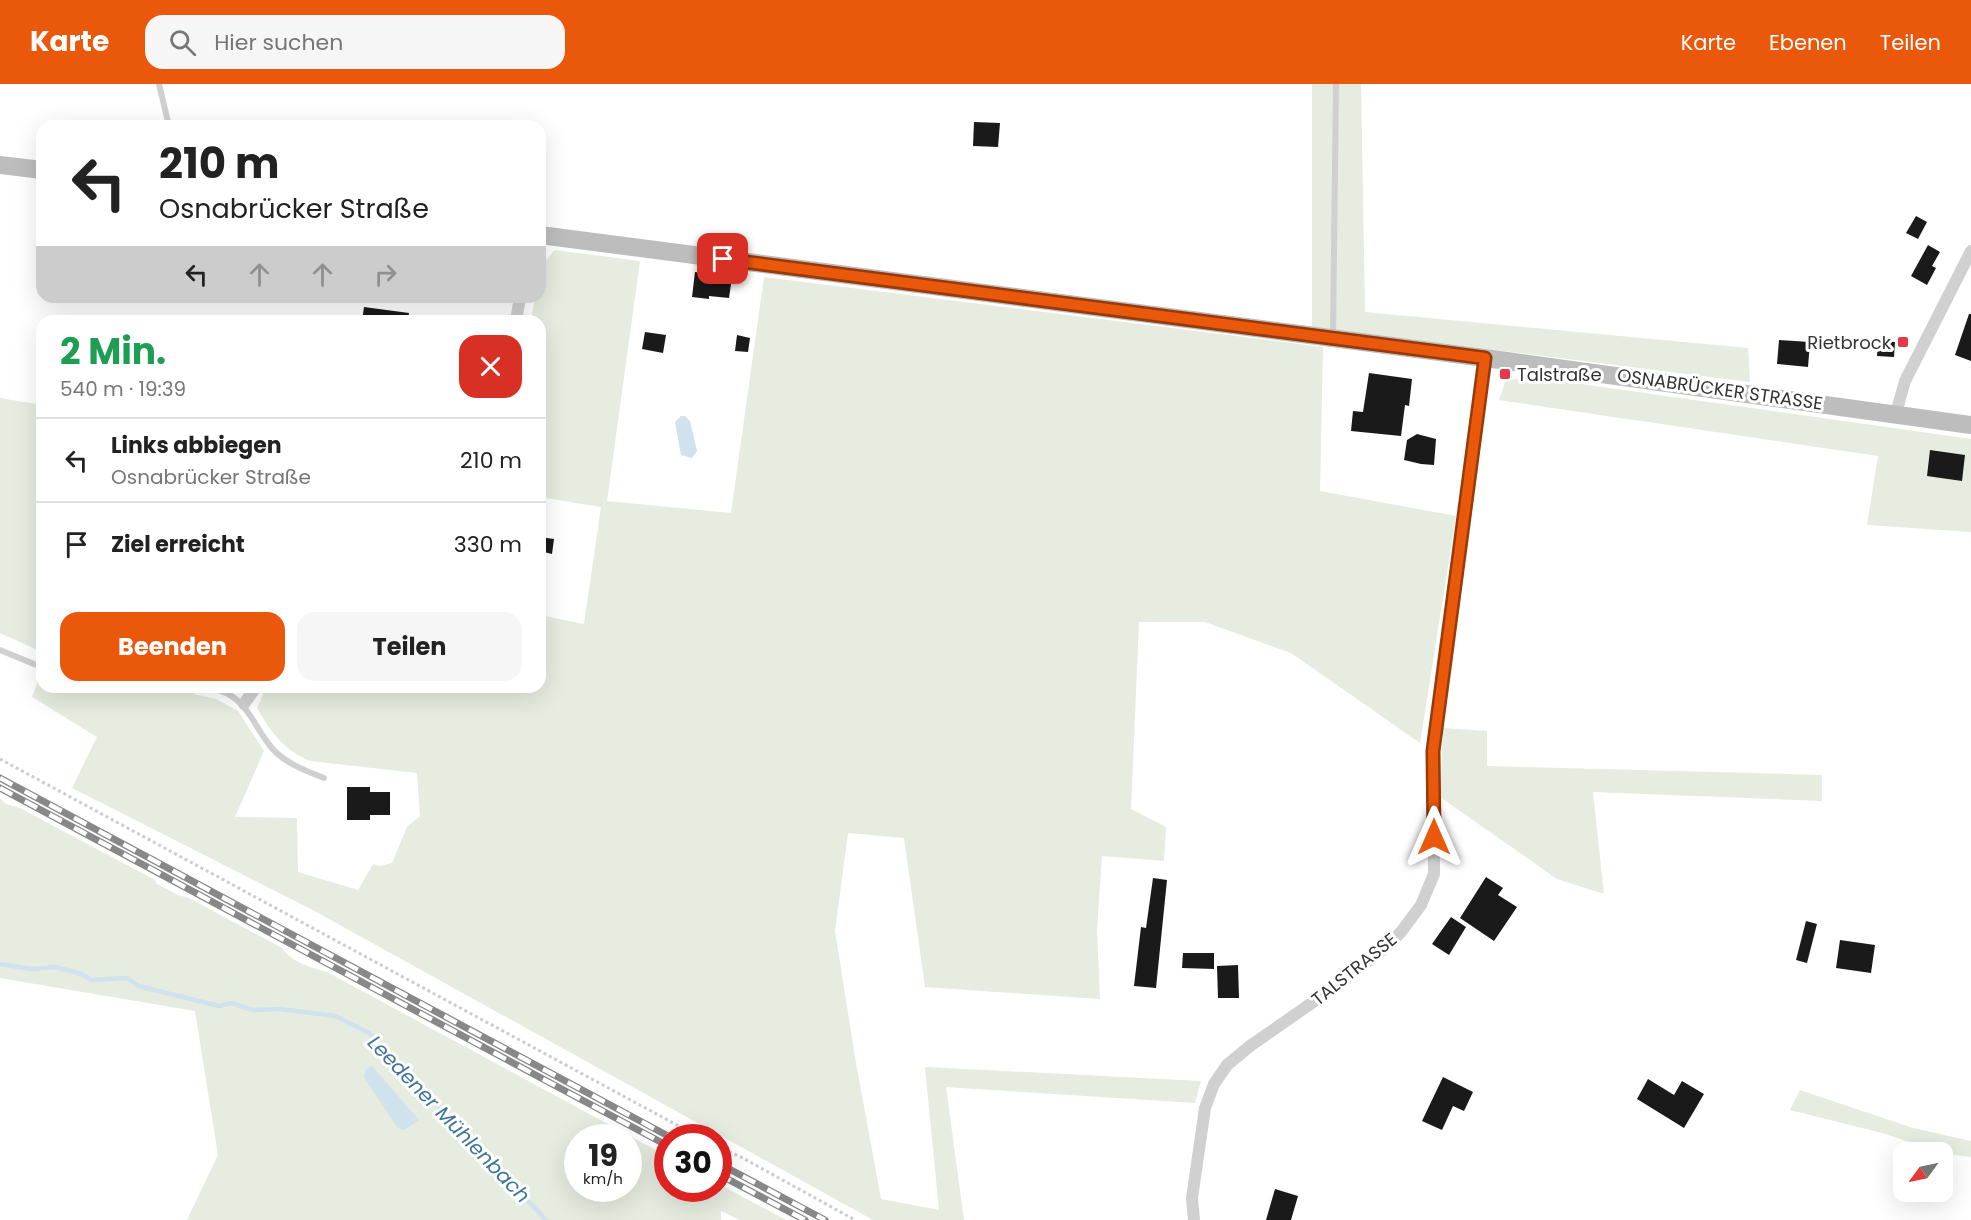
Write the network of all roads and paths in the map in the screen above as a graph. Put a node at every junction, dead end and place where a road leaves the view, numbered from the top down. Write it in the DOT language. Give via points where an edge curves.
graph roads {
  1 [pos="159,84"];
  2 [pos="1336,84"];
  3 [pos="168,120"];
  4 [pos="0,165"];
  5 [pos="36,169"];
  6 [pos="546,236"];
  7 [pos="1971,251"];
  8 [pos="1333,338"];
  9 [pos="1485,358"];
  10 [pos="1896,413"];
  11 [pos="1971,425"];
  12 [pos="0,650"];
  13 [pos="36,664"];
  14 [pos="225,693"];
  15 [pos="252,693"];
  16 [pos="244,704"];
  17 [pos="0,759"];
  18 [pos="324,778"];
  19 [pos="675,1124"];
  20 [pos="732,1153"];
  21 [pos="855,1220"];
  22 [pos="1194,1220"];
  1 -- 3 [label="lane"];
  2 -- 8 [label="lane"];
  4 -- 5 [label="main road"];
  6 -- 8 [label="main road, OSNABRÜCKER STRASSE"];
  7 -- 10 [label="street" via="1905,381"];
  8 -- 9 [label="main road, OSNABRÜCKER STRASSE"];
  9 -- 10 [label="main road, OSNABRÜCKER STRASSE"];
  9 -- 22 [label="street, TALSTRASSE" via="1433,751 1434,873 1421,905 1386,947 1227,1065 1205,1108 1191,1198"];
  10 -- 11 [label="main road, OSNABRÜCKER STRASSE"];
  12 -- 13 [label="lane"];
  14 -- 16 [label="lane"];
  15 -- 16 [label="street"];
  16 -- 18 [label="lane" via="272,748 297,767"];
  17 -- 19 [label="path"];
  20 -- 21 [label="path"];
}
